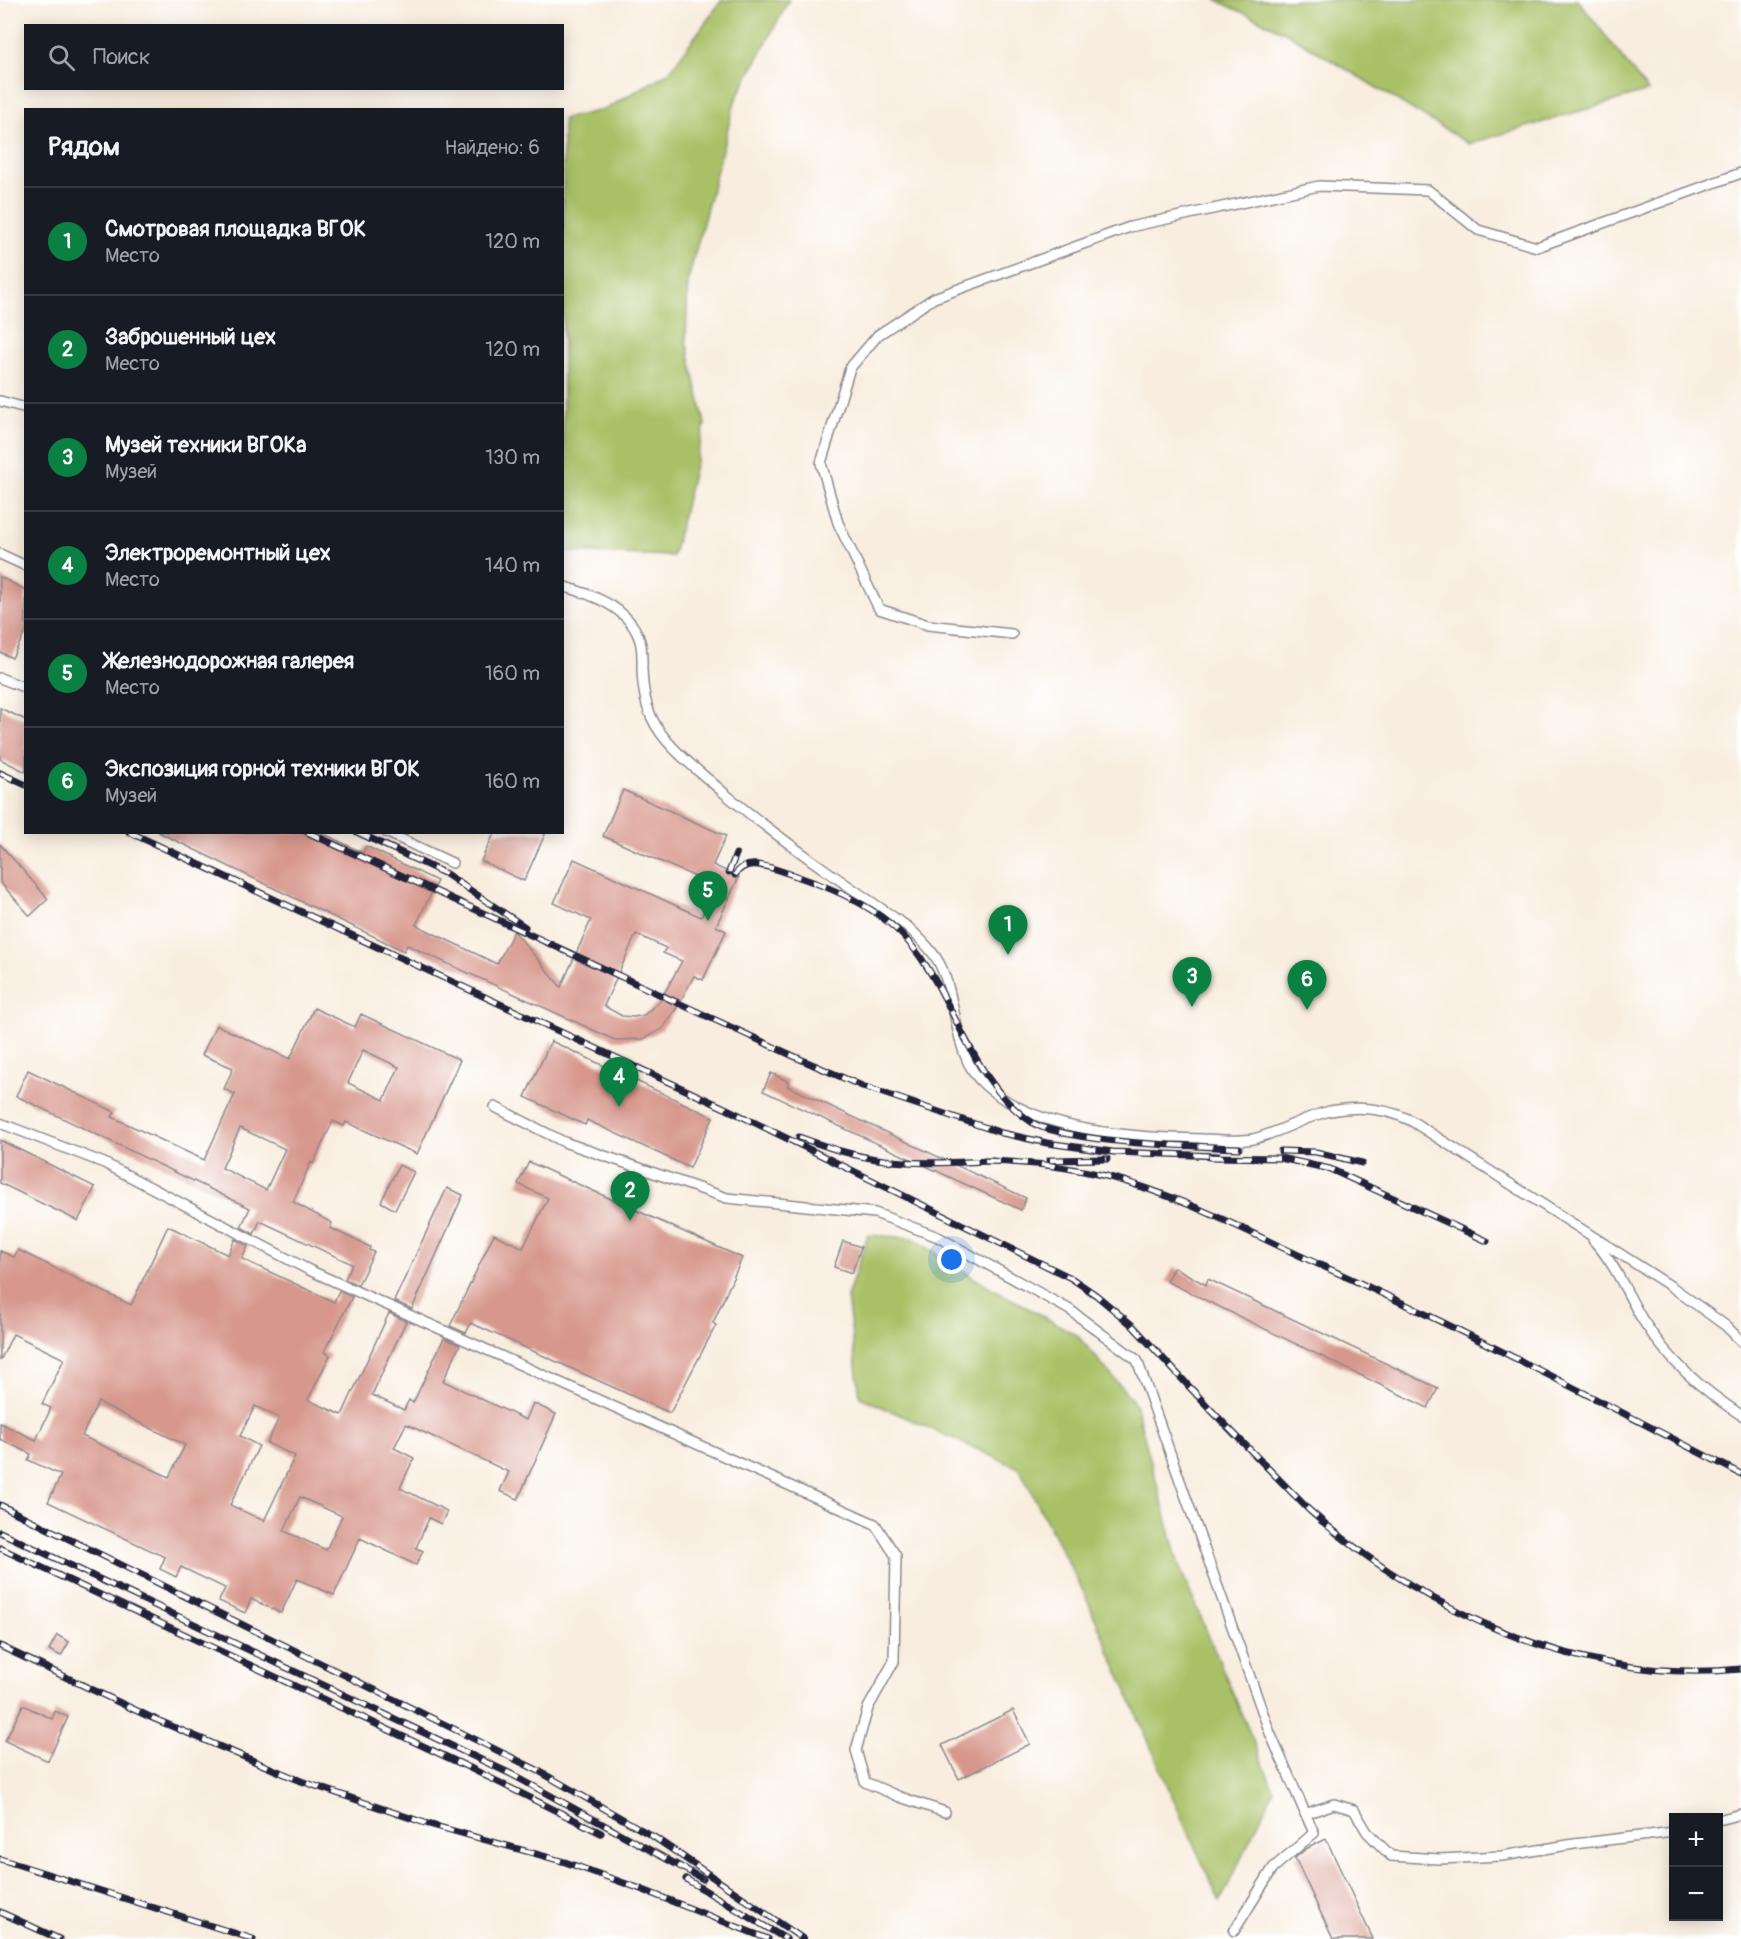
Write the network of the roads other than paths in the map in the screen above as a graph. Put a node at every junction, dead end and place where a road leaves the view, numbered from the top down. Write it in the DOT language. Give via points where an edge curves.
graph roads {
  1 [pos="1741,172"];
  2 [pos="0,401"];
  3 [pos="24,407"];
  4 [pos="0,554"];
  5 [pos="24,565"];
  6 [pos="564,587"];
  7 [pos="1012,634"];
  8 [pos="0,678"];
  9 [pos="24,687"];
  10 [pos="390,834"];
  11 [pos="452,863"];
  12 [pos="495,1107"];
  13 [pos="0,1123"];
  14 [pos="1581,1228"];
  15 [pos="1741,1341"];
  16 [pos="1741,1415"];
  17 [pos="945,1812"];
  18 [pos="1305,1814"];
  19 [pos="1741,1814"];
  20 [pos="1723,1819"];
  21 [pos="1669,1833"];
  22 [pos="1234,1931"];
  1 -- 7 [label="lane" via="1537,247 1478,230 1428,190 1319,186 1130,227 934,298 878,335 850,368 821,463 838,523 879,609 928,625"];
  2 -- 3 [label="lane"];
  4 -- 5 [label="lane"];
  6 -- 14 [label="lane" via="610,605 628,620 639,638 646,705 652,722 668,742 771,832 908,927 926,945 942,969 964,1055 984,1085 996,1094 1083,1130 1184,1138 1251,1139 1329,1112 1367,1108 1392,1112"];
  8 -- 9 [label="lane"];
  10 -- 11 [label="lane"];
  12 -- 18 [label="lane" via="564,1142 727,1198 875,1213 938,1237 1070,1310 1137,1360 1270,1733"];
  13 -- 17 [label="lane" via="104,1162 309,1270 875,1524 896,1556 894,1661 868,1708 856,1750 865,1782"];
  14 -- 15 [label="lane" via="1705,1310"];
  14 -- 16 [label="lane" via="1603,1251 1662,1347 1704,1390"];
  18 -- 21 [label="lane" via="1334,1804 1354,1810 1367,1832 1391,1856 1439,1859 1502,1856"];
  18 -- 22 [label="lane" via="1314,1833 1273,1868"];
  19 -- 20 [label="lane"];
}
